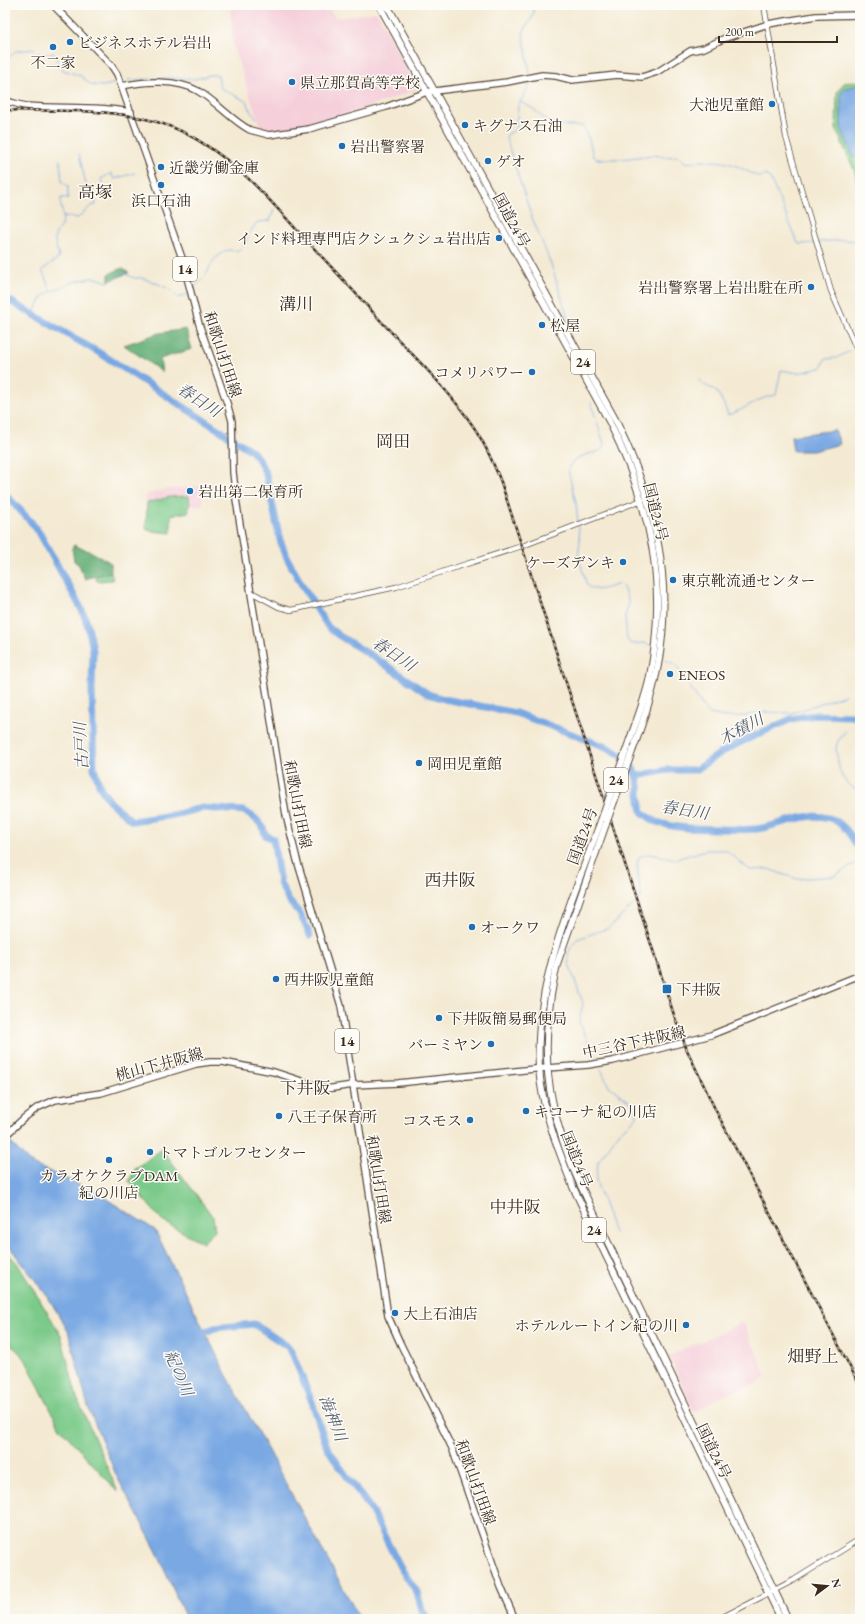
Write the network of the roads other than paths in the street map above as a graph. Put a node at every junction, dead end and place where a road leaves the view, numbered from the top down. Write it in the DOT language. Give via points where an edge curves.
graph roads {
  1 [pos="52,5"];
  2 [pos="380,5"];
  3 [pos="387,5"];
  4 [pos="764,5"];
  5 [pos="860,14"];
  6 [pos="768,24"];
  7 [pos="122,86"];
  8 [pos="427,92"];
  9 [pos="435,92"];
  10 [pos="5,101"];
  11 [pos="131,112"];
  12 [pos="860,357"];
  13 [pos="645,499"];
  14 [pos="251,592"];
  15 [pos="860,975"];
  16 [pos="539,1069"];
  17 [pos="547,1069"];
  18 [pos="354,1085"];
  19 [pos="5,1136"];
  20 [pos="860,1539"];
  21 [pos="772,1592"];
  22 [pos="515,1619"];
  23 [pos="718,1619"];
  24 [pos="781,1619"];
  25 [pos="788,1619"];
  1 -- 7 [label="main road, 和歌山打田線 / 14" via="111,65"];
  2 -- 8 [label="highway, 国道24号 / 24"];
  3 -- 9 [label="highway, 国道24号 / 24"];
  4 -- 6 [label="street"];
  5 -- 6 [label="main road" via="816,16"];
  6 -- 9 [label="main road" via="690,52 657,72 642,77 617,75 572,80 542,75"];
  6 -- 12 [label="street" via="786,138 831,291"];
  7 -- 8 [label="main road" via="162,83 188,86 245,128 269,135 320,127"];
  7 -- 11 [label="main road, 和歌山打田線 / 14"];
  8 -- 9 [label="main road"];
  8 -- 13 [label="highway, 国道24号 / 24" via="609,421"];
  9 -- 13 [label="highway, 国道24号 / 24" via="616,421 636,464"];
  10 -- 11 [label="main road" via="26,106 116,109"];
  11 -- 14 [label="main road, 和歌山打田線 / 14" via="182,258 199,324 227,403 232,428 236,499"];
  13 -- 14 [label="street" via="522,546 396,587 291,610"];
  13 -- 16 [label="highway, 国道24号 / 24, bridge" via="656,582 656,630 648,682 558,939 546,983 539,1037"];
  13 -- 17 [label="highway, 国道24号 / 24, bridge" via="657,534 661,557 662,637 654,683 633,749 557,964 547,1017"];
  14 -- 18 [label="main road, 和歌山打田線 / 14" via="286,816 341,1006"];
  15 -- 17 [label="main road, 中三谷下井阪線" via="711,1036 685,1044 601,1064"];
  16 -- 17 [label="main road, 中三谷下井阪線"];
  16 -- 18 [label="main road, 中三谷下井阪線"];
  16 -- 21 [label="highway, 国道24号 / 24" via="556,1144 574,1187"];
  17 -- 21 [label="highway, 国道24号 / 24" via="554,1113 571,1163"];
  18 -- 19 [label="main road, 桃山下井阪線" via="326,1088 274,1072 223,1062 210,1062 101,1092 55,1100 38,1108"];
  18 -- 22 [label="main road, 和歌山打田線 / 14" via="388,1316 452,1448"];
  20 -- 21 [label="street"];
  21 -- 23 [label="street"];
  21 -- 24 [label="highway, 国道24号 / 24"];
  21 -- 25 [label="highway, 国道24号 / 24"];
}
